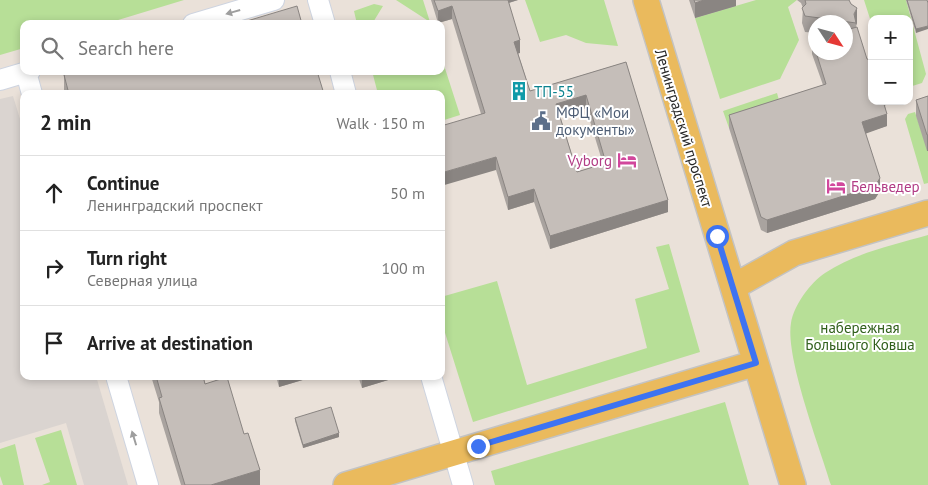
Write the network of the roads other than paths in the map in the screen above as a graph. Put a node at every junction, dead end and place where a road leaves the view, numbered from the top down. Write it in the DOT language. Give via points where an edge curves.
graph roads {
  1 [pos="274,0"];
  2 [pos="318,0"];
  3 [pos="646,0"];
  4 [pos="206,20"];
  5 [pos="324,20"];
  6 [pos="20,74"];
  7 [pos="29,75"];
  8 [pos="341,75"];
  9 [pos="0,80"];
  10 [pos="31,90"];
  11 [pos="345,90"];
  12 [pos="928,213"];
  13 [pos="733,287"];
  14 [pos="756,363"];
  15 [pos="117,380"];
  16 [pos="432,380"];
  17 [pos="454,453"];
  18 [pos="148,485"];
  19 [pos="346,485"];
  20 [pos="463,485"];
  21 [pos="793,485"];
  1 -- 4 [label="street, one-way"];
  2 -- 5 [label="street"];
  3 -- 13 [label="main road, Ленинградский проспект"];
  6 -- 9 [label="street"];
  7 -- 10 [label="street"];
  8 -- 11 [label="street"];
  12 -- 13 [label="main road" via="794,253"];
  13 -- 14 [label="main road, Ленинградский проспект"];
  14 -- 17 [label="main road"];
  14 -- 21 [label="main road, Ленинградский проспект"];
  18 -- 15 [label="street, one-way"];
  16 -- 17 [label="street"];
  17 -- 19 [label="main road"];
  17 -- 20 [label="street"];
}
